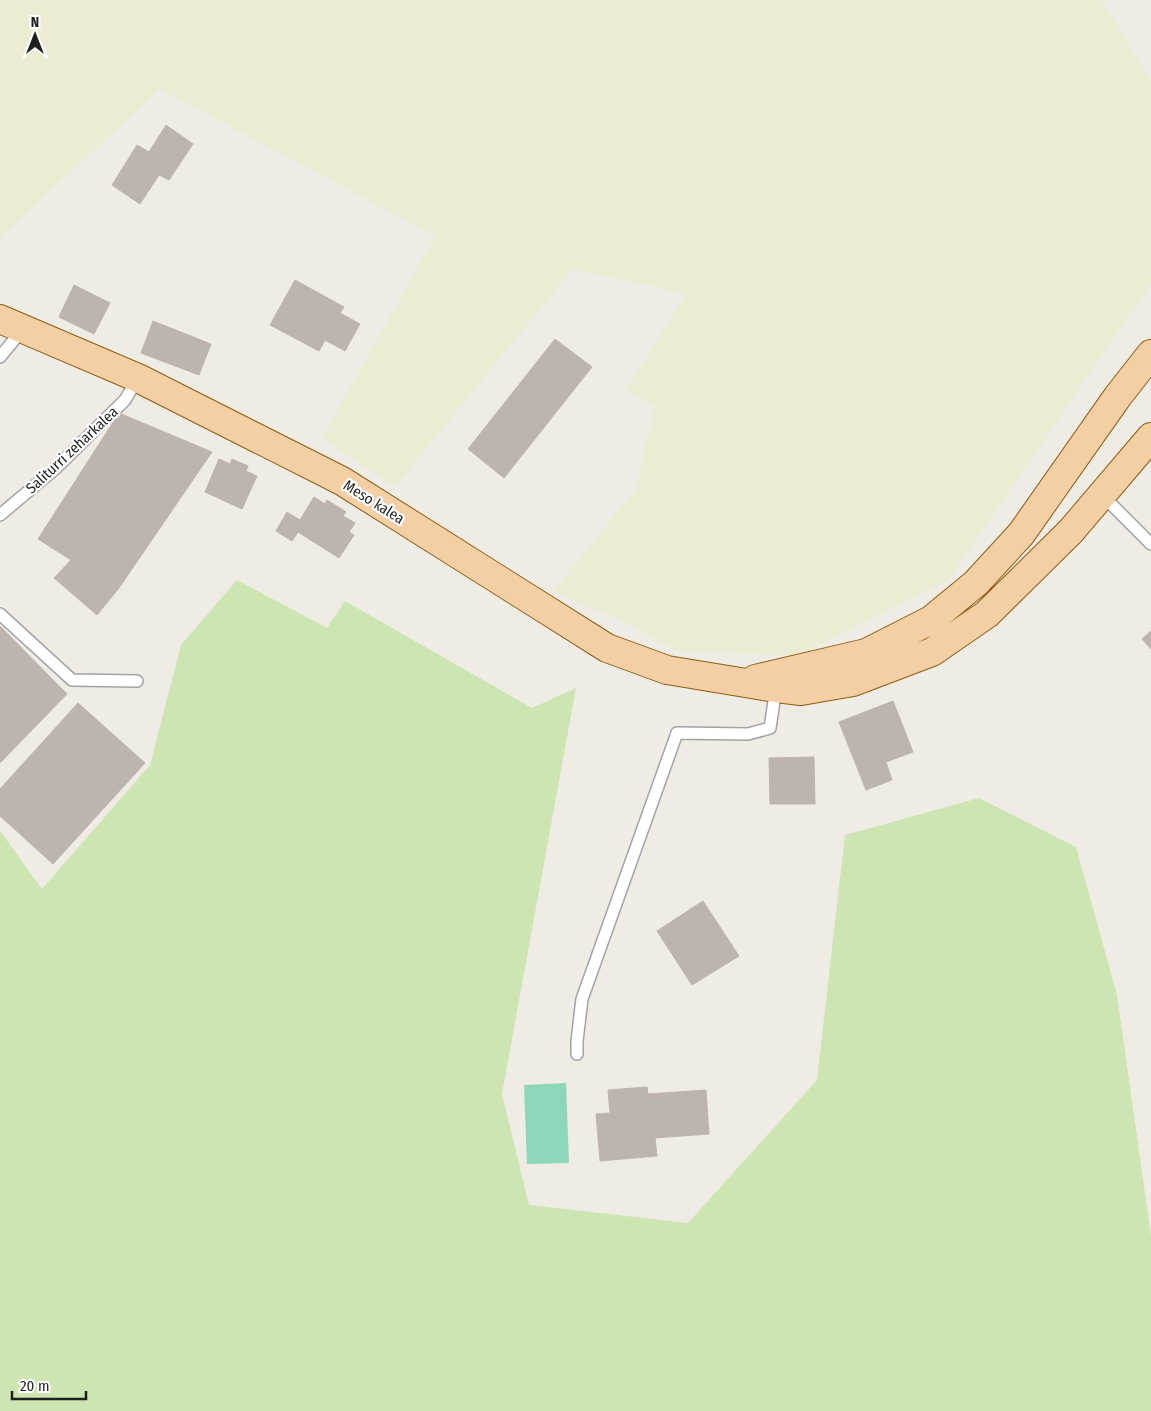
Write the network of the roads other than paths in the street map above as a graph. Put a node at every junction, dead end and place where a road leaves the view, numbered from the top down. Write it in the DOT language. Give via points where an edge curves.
graph roads {
  1 [pos="11,324"];
  2 [pos="1151,354"];
  3 [pos="0,356"];
  4 [pos="138,378"];
  5 [pos="1151,437"];
  6 [pos="1102,495"];
  7 [pos="0,515"];
  8 [pos="1151,544"];
  9 [pos="0,614"];
  10 [pos="137,681"];
  11 [pos="744,682"];
  12 [pos="776,688"];
  13 [pos="577,1054"];
  1 -- 3 [label="lane"];
  1 -- 4 [label="main road, Meso kalea"];
  2 -- 11 [label="main road" via="1021,534 976,583 931,620 866,653"];
  4 -- 7 [label="lane, Saliturri zeharkalea" via="118,407 56,468"];
  4 -- 11 [label="main road, Meso kalea" via="342,481 607,648 668,670 720,681"];
  5 -- 6 [label="main road"];
  6 -- 8 [label="lane"];
  6 -- 12 [label="main road" via="1071,531 987,614 932,652 853,682 801,691"];
  9 -- 10 [label="lane" via="72,680"];
  11 -- 12 [label="main road"];
  12 -- 13 [label="lane" via="770,728 748,734 676,733 582,1000"];
}
